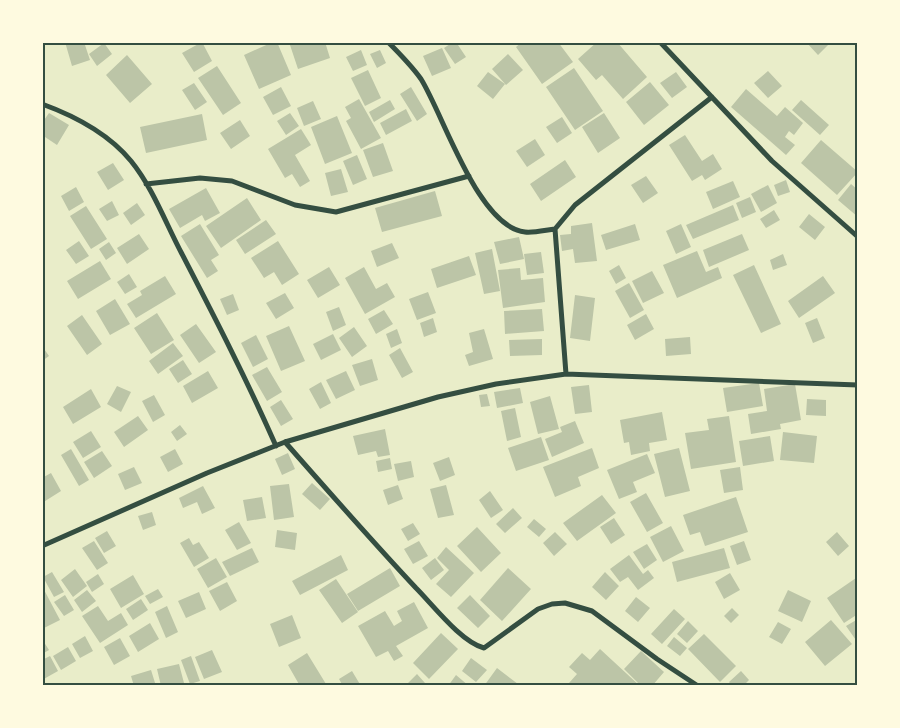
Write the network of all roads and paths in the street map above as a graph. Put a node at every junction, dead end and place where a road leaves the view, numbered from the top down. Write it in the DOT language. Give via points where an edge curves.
graph roads {
  1 [pos="388,42"];
  2 [pos="660,42"];
  3 [pos="712,97"];
  4 [pos="42,104"];
  5 [pos="469,176"];
  6 [pos="146,184"];
  7 [pos="555,229"];
  8 [pos="858,237"];
  9 [pos="566,374"];
  10 [pos="858,385"];
  11 [pos="285,442"];
  12 [pos="276,446"];
  13 [pos="42,546"];
  14 [pos="698,686"];
  1 -- 5 [label="street" via="407,60 421,80"];
  2 -- 3 [label="street"];
  3 -- 7 [label="street" via="576,205"];
  3 -- 8 [label="street" via="772,161"];
  4 -- 6 [label="street" via="71,114 96,130 130,160"];
  5 -- 6 [label="street" via="336,212 296,205 232,181 200,178"];
  5 -- 7 [label="street" via="494,216 508,226 525,232"];
  6 -- 12 [label="street" via="215,316"];
  7 -- 9 [label="street"];
  9 -- 10 [label="street"];
  9 -- 11 [label="street" via="496,384 438,397"];
  11 -- 12 [label="street"];
  11 -- 14 [label="street" via="449,623 477,646 484,648 538,609 565,603 592,611"];
  12 -- 13 [label="street"];
}
